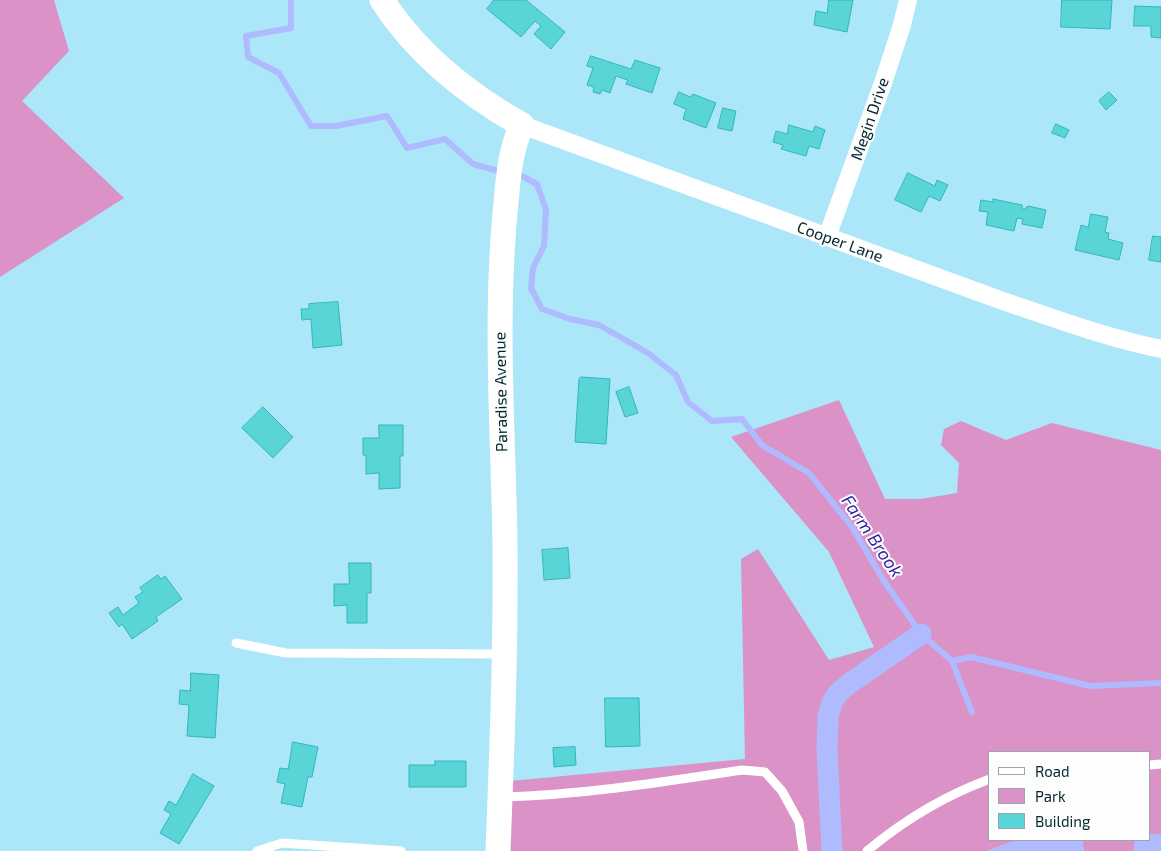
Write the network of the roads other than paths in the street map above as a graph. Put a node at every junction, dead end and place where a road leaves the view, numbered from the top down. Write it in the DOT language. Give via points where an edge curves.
graph roads {
  1 [pos="382,0"];
  2 [pos="908,0"];
  3 [pos="522,125"];
  4 [pos="827,237"];
  5 [pos="1161,350"];
  6 [pos="236,643"];
  7 [pos="503,654"];
  8 [pos="988,780"];
  9 [pos="500,797"];
  10 [pos="257,851"];
  11 [pos="400,851"];
  12 [pos="498,851"];
  13 [pos="803,851"];
  14 [pos="867,851"];
  1 -- 3 [label="street" via="416,45 458,82"];
  2 -- 4 [label="street, Megin Drive" via="884,80"];
  3 -- 4 [label="street, Cooper Lane"];
  3 -- 7 [label="street, Paradise Avenue" via="513,150 503,240 500,327 505,542"];
  4 -- 5 [label="street, Cooper Lane" via="1069,323"];
  6 -- 7 [label="lane" via="286,653"];
  7 -- 9 [label="street, Paradise Avenue"];
  8 -- 14 [label="lane" via="968,787 913,818"];
  9 -- 12 [label="street, Paradise Avenue"];
  9 -- 13 [label="lane" via="598,791 742,770 765,772 782,791 799,822"];
  10 -- 11 [label="lane" via="282,843"];
}
